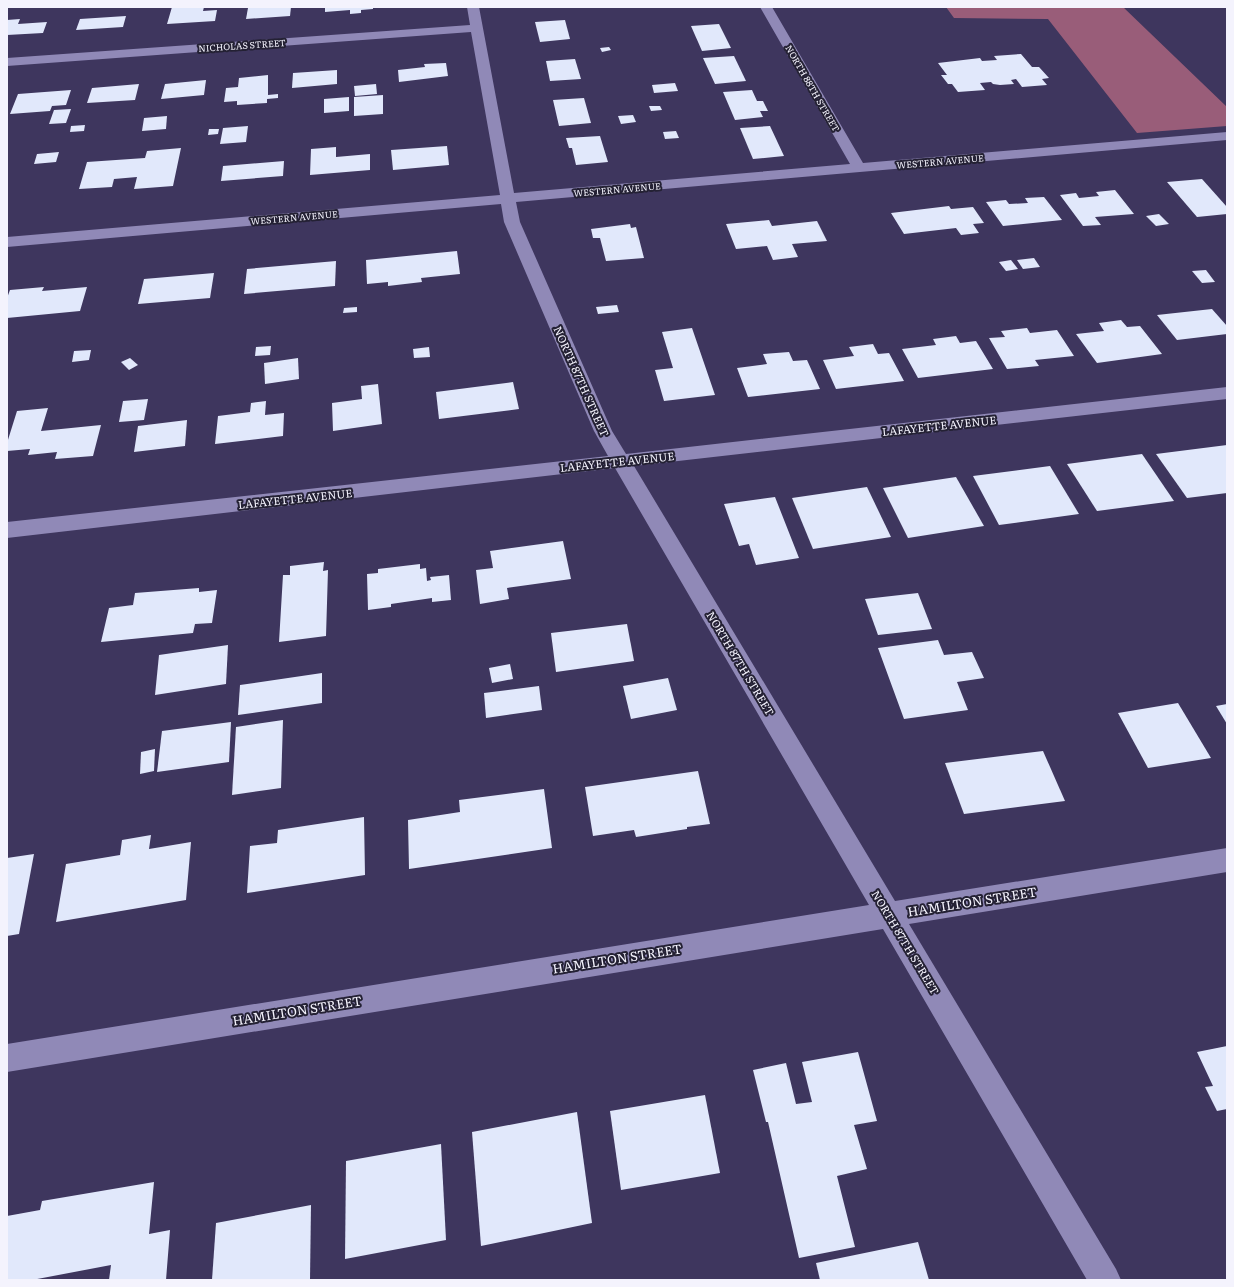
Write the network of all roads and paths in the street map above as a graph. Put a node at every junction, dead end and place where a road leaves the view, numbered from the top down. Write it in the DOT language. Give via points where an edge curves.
graph roads {
  1 [pos="473,7"];
  2 [pos="766,7"];
  3 [pos="476,28"];
  4 [pos="7,62"];
  5 [pos="1227,136"];
  6 [pos="860,168"];
  7 [pos="507,199"];
  8 [pos="7,242"];
  9 [pos="1227,393"];
  10 [pos="621,461"];
  11 [pos="7,530"];
  12 [pos="1227,860"];
  13 [pos="889,914"];
  14 [pos="7,1058"];
  15 [pos="1105,1280"];
  1 -- 3 [label="street, NORTH 87TH STREET"];
  2 -- 6 [label="street, NORTH 88TH STREET"];
  3 -- 4 [label="street, NICHOLAS STREET"];
  3 -- 7 [label="street, NORTH 87TH STREET"];
  5 -- 6 [label="street, WESTERN AVENUE"];
  6 -- 7 [label="street, WESTERN AVENUE"];
  7 -- 8 [label="street, WESTERN AVENUE"];
  7 -- 10 [label="street, NORTH 87TH STREET" via="518,236 603,431"];
  9 -- 10 [label="street, LAFAYETTE AVENUE"];
  10 -- 11 [label="street, LAFAYETTE AVENUE"];
  10 -- 13 [label="street, NORTH 87TH STREET"];
  12 -- 13 [label="street, HAMILTON STREET"];
  13 -- 14 [label="street, HAMILTON STREET"];
  13 -- 15 [label="street, NORTH 87TH STREET"];
}
